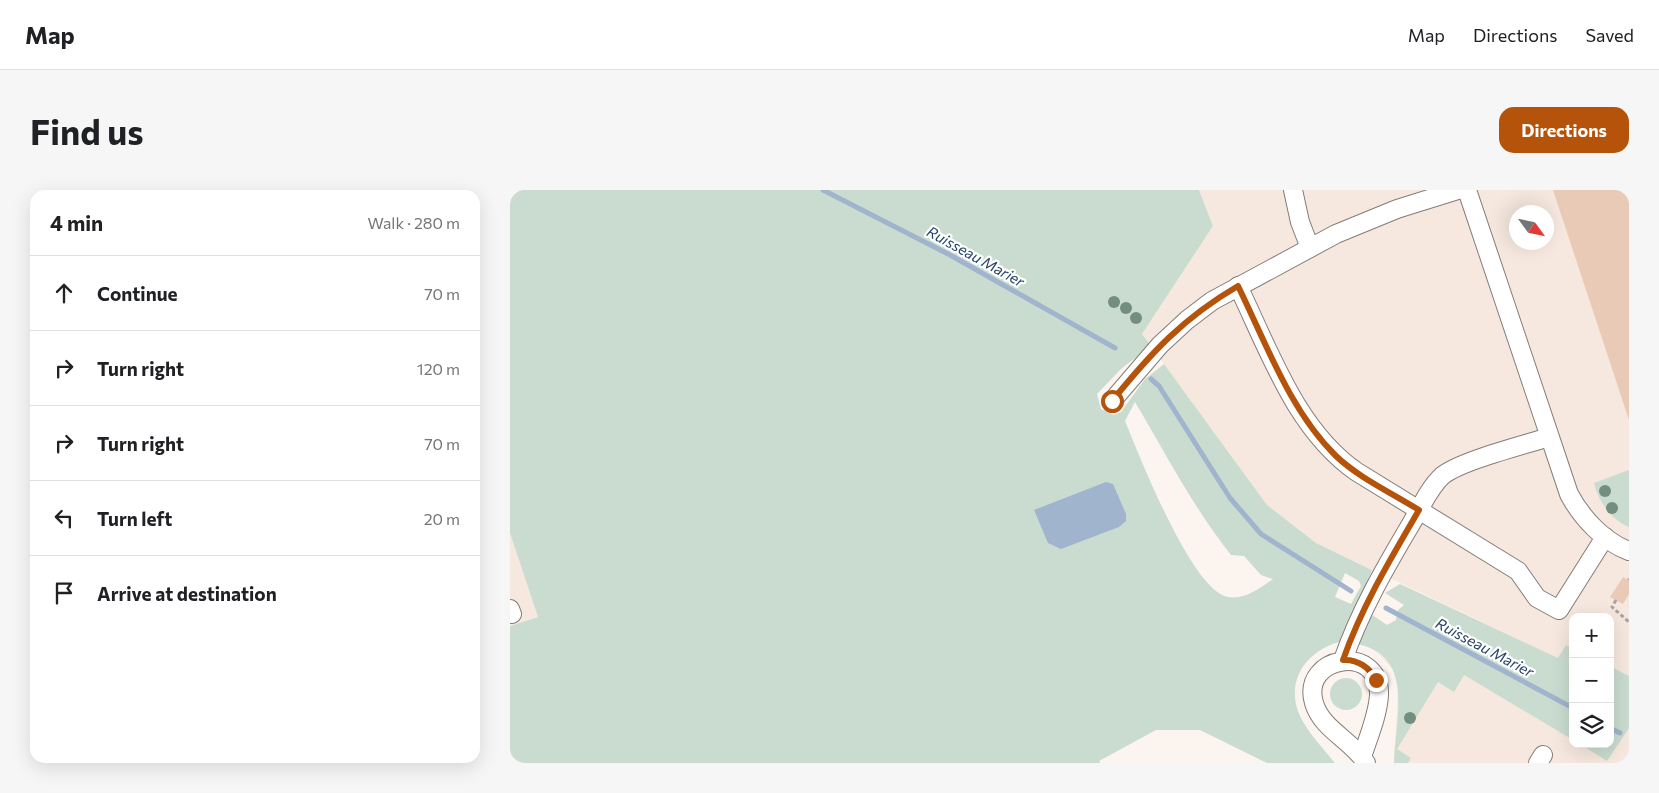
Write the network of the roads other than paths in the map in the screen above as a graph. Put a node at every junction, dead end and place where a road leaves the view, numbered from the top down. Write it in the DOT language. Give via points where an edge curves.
graph roads {
  1 [pos="1293,190"];
  2 [pos="1458,190"];
  3 [pos="1467,190"];
  4 [pos="1310,248"];
  5 [pos="1238,286"];
  6 [pos="1112,401"];
  7 [pos="1549,437"];
  8 [pos="1419,510"];
  9 [pos="1604,537"];
  10 [pos="1629,551"];
  11 [pos="1343,660"];
  12 [pos="1364,760"];
  1 -- 4 [label="street"];
  2 -- 4 [label="street" via="1397,209"];
  3 -- 7 [label="street"];
  4 -- 5 [label="street"];
  5 -- 6 [label="street" via="1187,320 1140,366"];
  5 -- 8 [label="street" via="1303,414 1328,447 1351,468"];
  7 -- 8 [label="street" via="1450,471 1436,484"];
  7 -- 9 [label="street" via="1572,500"];
  8 -- 9 [label="street" via="1518,571 1537,598 1559,610"];
  8 -- 11 [label="street" via="1374,586"];
  9 -- 10 [label="street"];
  11 -- 12 [label="street" via="1363,664 1378,687"];
  11 -- 12 [label="street" via="1326,667 1316,680 1314,703 1327,726"];
}
